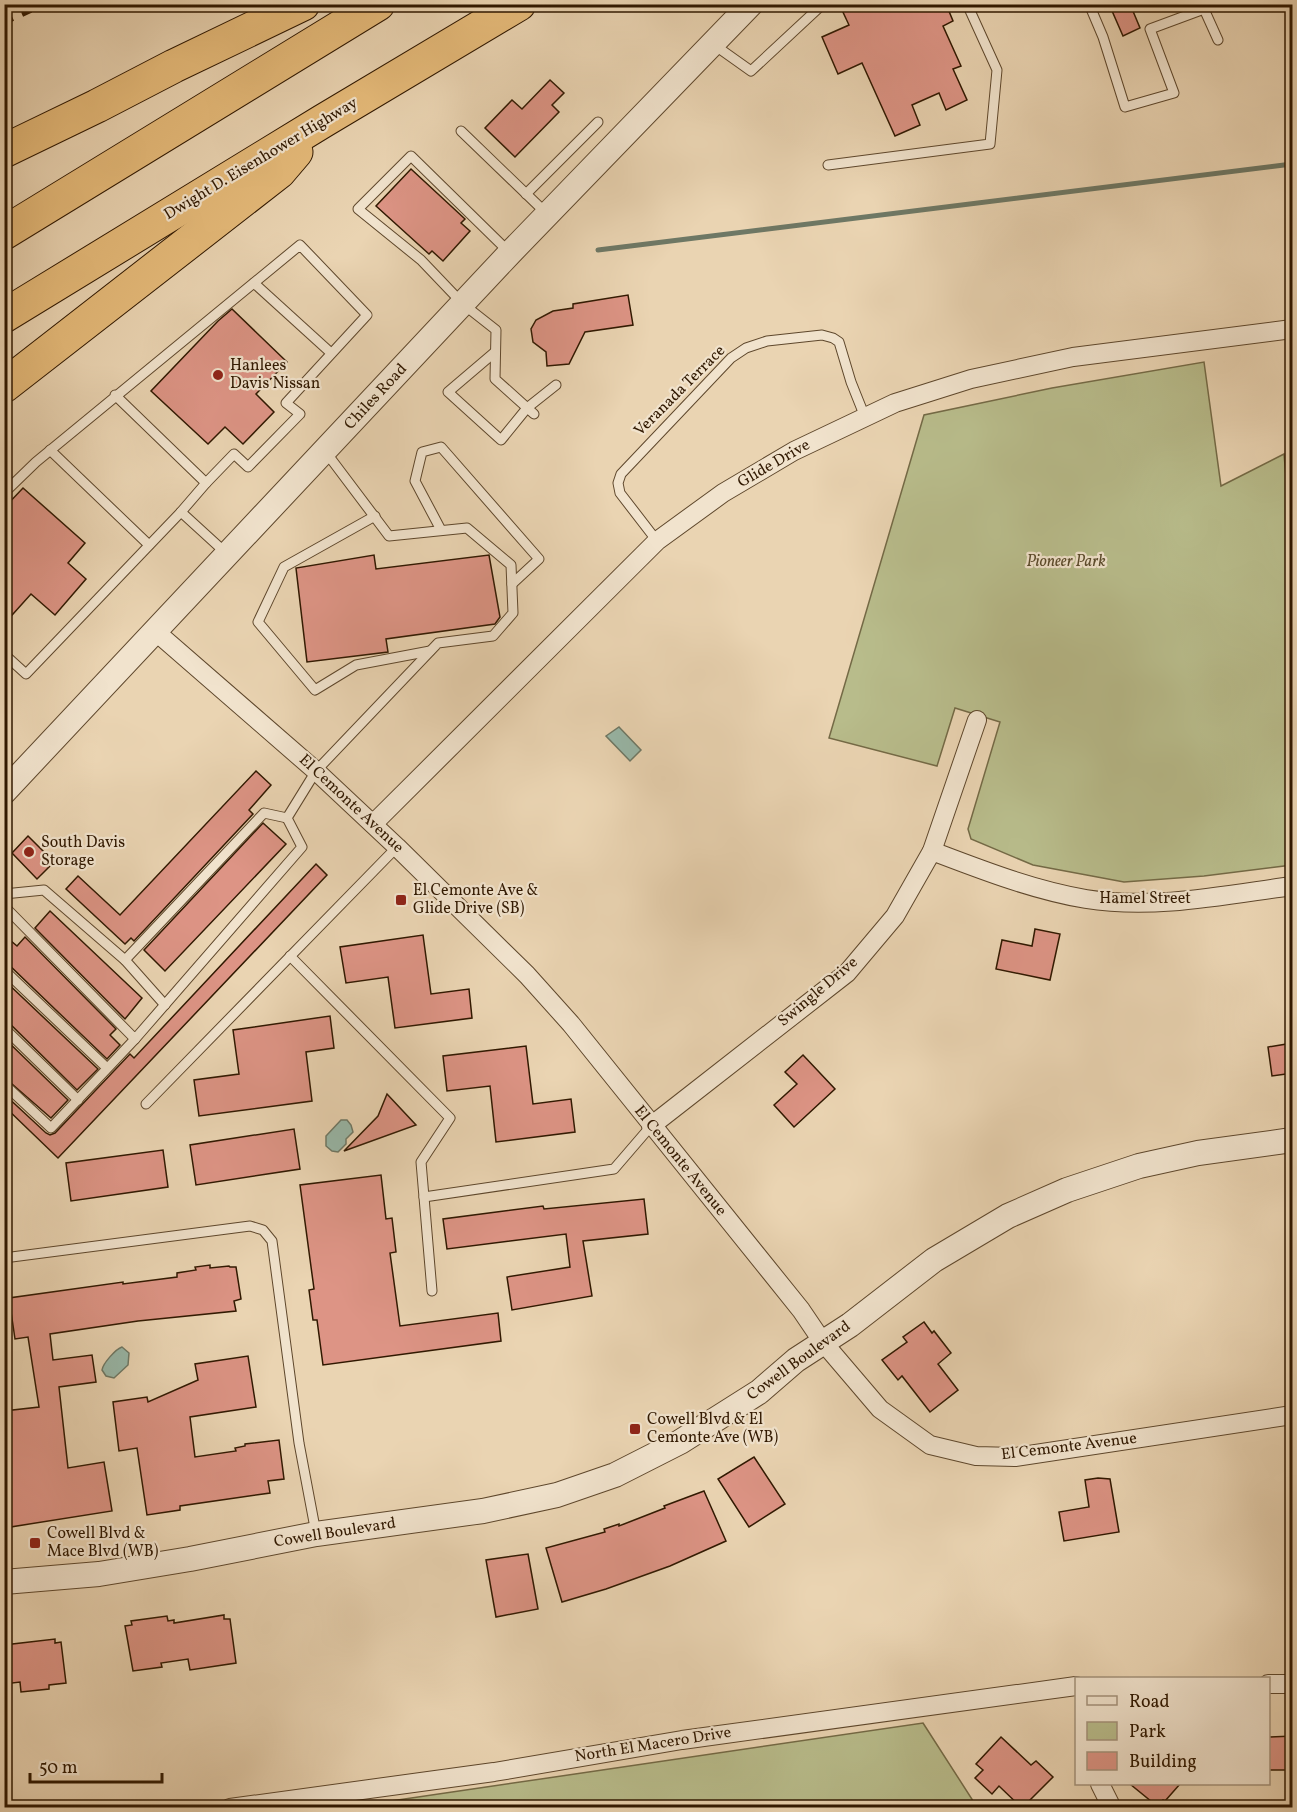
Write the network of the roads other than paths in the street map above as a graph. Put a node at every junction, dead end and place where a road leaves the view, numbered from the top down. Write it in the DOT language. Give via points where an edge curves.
graph roads {
  1 [pos="303,4"];
  2 [pos="378,4"];
  3 [pos="519,4"];
  4 [pos="751,4"];
  5 [pos="823,4"];
  6 [pos="967,4"];
  7 [pos="1089,4"];
  8 [pos="1204,7"];
  9 [pos="1218,40"];
  10 [pos="713,44"];
  11 [pos="322,121"];
  12 [pos="598,122"];
  13 [pos="460,131"];
  14 [pos="4,151"];
  15 [pos="828,165"];
  16 [pos="526,194"];
  17 [pos="548,215"];
  18 [pos="4,233"];
  19 [pos="510,253"];
  20 [pos="254,283"];
  21 [pos="463,304"];
  22 [pos="4,316"];
  23 [pos="1293,329"];
  24 [pos="495,352"];
  25 [pos="332,353"];
  26 [pos="556,384"];
  27 [pos="4,386"];
  28 [pos="115,396"];
  29 [pos="530,411"];
  30 [pos="865,417"];
  31 [pos="51,450"];
  32 [pos="325,451"];
  33 [pos="206,483"];
  34 [pos="4,493"];
  35 [pos="181,512"];
  36 [pos="375,516"];
  37 [pos="441,530"];
  38 [pos="657,540"];
  39 [pos="149,545"];
  40 [pos="226,554"];
  41 [pos="512,584"];
  42 [pos="155,631"];
  43 [pos="430,651"];
  44 [pos="4,654"];
  45 [pos="977,720"];
  46 [pos="316,771"];
  47 [pos="4,792"];
  48 [pos="287,818"];
  49 [pos="373,824"];
  50 [pos="397,846"];
  51 [pos="932,851"];
  52 [pos="1293,886"];
  53 [pos="4,894"];
  54 [pos="4,906"];
  55 [pos="290,956"];
  56 [pos="125,960"];
  57 [pos="4,970"];
  58 [pos="165,1005"];
  59 [pos="4,1028"];
  60 [pos="135,1039"];
  61 [pos="107,1068"];
  62 [pos="4,1084"];
  63 [pos="78,1100"];
  64 [pos="146,1104"];
  65 [pos="651,1126"];
  66 [pos="1293,1140"];
  67 [pos="424,1197"];
  68 [pos="4,1258"];
  69 [pos="432,1291"];
  70 [pos="822,1341"];
  71 [pos="1293,1414"];
  72 [pos="316,1534"];
  73 [pos="4,1582"];
  74 [pos="1270,1684"];
  75 [pos="1293,1684"];
  76 [pos="1075,1686"];
  77 [pos="1100,1785"];
  78 [pos="230,1808"];
  79 [pos="1112,1808"];
  1 -- 14 [label="highway"];
  2 -- 18 [label="highway"];
  3 -- 11 [label="highway, Dwight D. Eisenhower Highway"];
  4 -- 10 [label="street, Chiles Road"];
  5 -- 10 [label="lane" via="751,71"];
  6 -- 15 [label="lane" via="997,70 990,144"];
  7 -- 8 [label="lane" via="1125,107 1174,93 1150,29"];
  8 -- 9 [label="lane"];
  10 -- 17 [label="street, Chiles Road"];
  11 -- 22 [label="highway, Dwight D. Eisenhower Highway"];
  11 -- 27 [label="highway" via="279,172"];
  12 -- 16 [label="lane"];
  13 -- 16 [label="lane"];
  16 -- 17 [label="lane"];
  17 -- 19 [label="street, Chiles Road"];
  19 -- 21 [label="street, Chiles Road"];
  19 -- 21 [label="lane" via="411,156 358,209 421,260"];
  20 -- 25 [label="lane"];
  20 -- 25 [label="lane" via="300,245 367,315"];
  20 -- 28 [label="lane"];
  21 -- 24 [label="lane" via="496,330"];
  21 -- 32 [label="street, Chiles Road"];
  23 -- 30 [label="street, Glide Drive" via="1023,367 971,379"];
  24 -- 29 [label="lane" via="495,378"];
  24 -- 29 [label="lane" via="448,392 501,440"];
  25 -- 33 [label="lane" via="286,403 300,414 248,467 234,454"];
  26 -- 29 [label="lane"];
  28 -- 31 [label="lane"];
  28 -- 33 [label="lane"];
  30 -- 38 [label="street, Glide Drive" via="794,451 723,493"];
  30 -- 38 [label="lane, Veranada Terrace" via="839,342 822,335 766,341 746,348 621,474 620,493"];
  31 -- 34 [label="lane"];
  31 -- 39 [label="lane"];
  32 -- 36 [label="lane"];
  32 -- 40 [label="street, Chiles Road"];
  33 -- 35 [label="lane"];
  35 -- 39 [label="lane"];
  35 -- 40 [label="lane"];
  36 -- 37 [label="lane" via="390,536"];
  36 -- 43 [label="lane" via="284,567 258,622 315,690 356,664"];
  37 -- 41 [label="lane" via="467,528 511,565"];
  37 -- 41 [label="lane" via="415,481 422,452 441,447 539,559"];
  38 -- 49 [label="street, Glide Drive"];
  39 -- 44 [label="lane" via="26,674"];
  40 -- 42 [label="street, Chiles Road"];
  41 -- 43 [label="lane" via="513,613 493,636 438,643"];
  42 -- 46 [label="street, El Cemonte Avenue"];
  42 -- 47 [label="street, Chiles Road"];
  43 -- 46 [label="lane"];
  45 -- 51 [label="street, Swingle Drive"];
  46 -- 48 [label="lane"];
  46 -- 49 [label="street, El Cemonte Avenue"];
  48 -- 56 [label="lane" via="264,813"];
  48 -- 58 [label="lane" via="302,847"];
  49 -- 50 [label="street, El Cemonte Avenue"];
  50 -- 55 [label="lane"];
  50 -- 65 [label="street, El Cemonte Avenue" via="527,975"];
  51 -- 52 [label="street, Hamel Street" via="1034,887 1087,899 1175,902"];
  51 -- 65 [label="street, Swingle Drive" via="896,916 847,973"];
  53 -- 56 [label="lane" via="44,890"];
  54 -- 60 [label="lane"];
  55 -- 64 [label="lane"];
  55 -- 67 [label="lane" via="450,1118 421,1162"];
  56 -- 58 [label="lane"];
  57 -- 61 [label="lane"];
  58 -- 60 [label="lane"];
  59 -- 63 [label="lane"];
  60 -- 61 [label="lane"];
  61 -- 63 [label="lane"];
  62 -- 63 [label="lane" via="51,1128"];
  65 -- 67 [label="lane" via="614,1169"];
  65 -- 70 [label="street, El Cemonte Avenue"];
  66 -- 70 [label="street, Cowell Boulevard" via="1139,1166 1067,1190 1008,1216 934,1260 850,1325"];
  67 -- 69 [label="lane"];
  68 -- 72 [label="lane" via="250,1226 263,1230 272,1241 299,1443"];
  70 -- 71 [label="street, El Cemonte Avenue" via="880,1409 930,1445 975,1456 1015,1457"];
  70 -- 72 [label="street, Cowell Boulevard" via="759,1392 681,1442 615,1475 557,1494 483,1511"];
  72 -- 73 [label="street, Cowell Boulevard" via="99,1574"];
  74 -- 75 [label="street"];
  76 -- 78 [label="street, North El Macero Drive"];
  77 -- 79 [label="street"];
}
